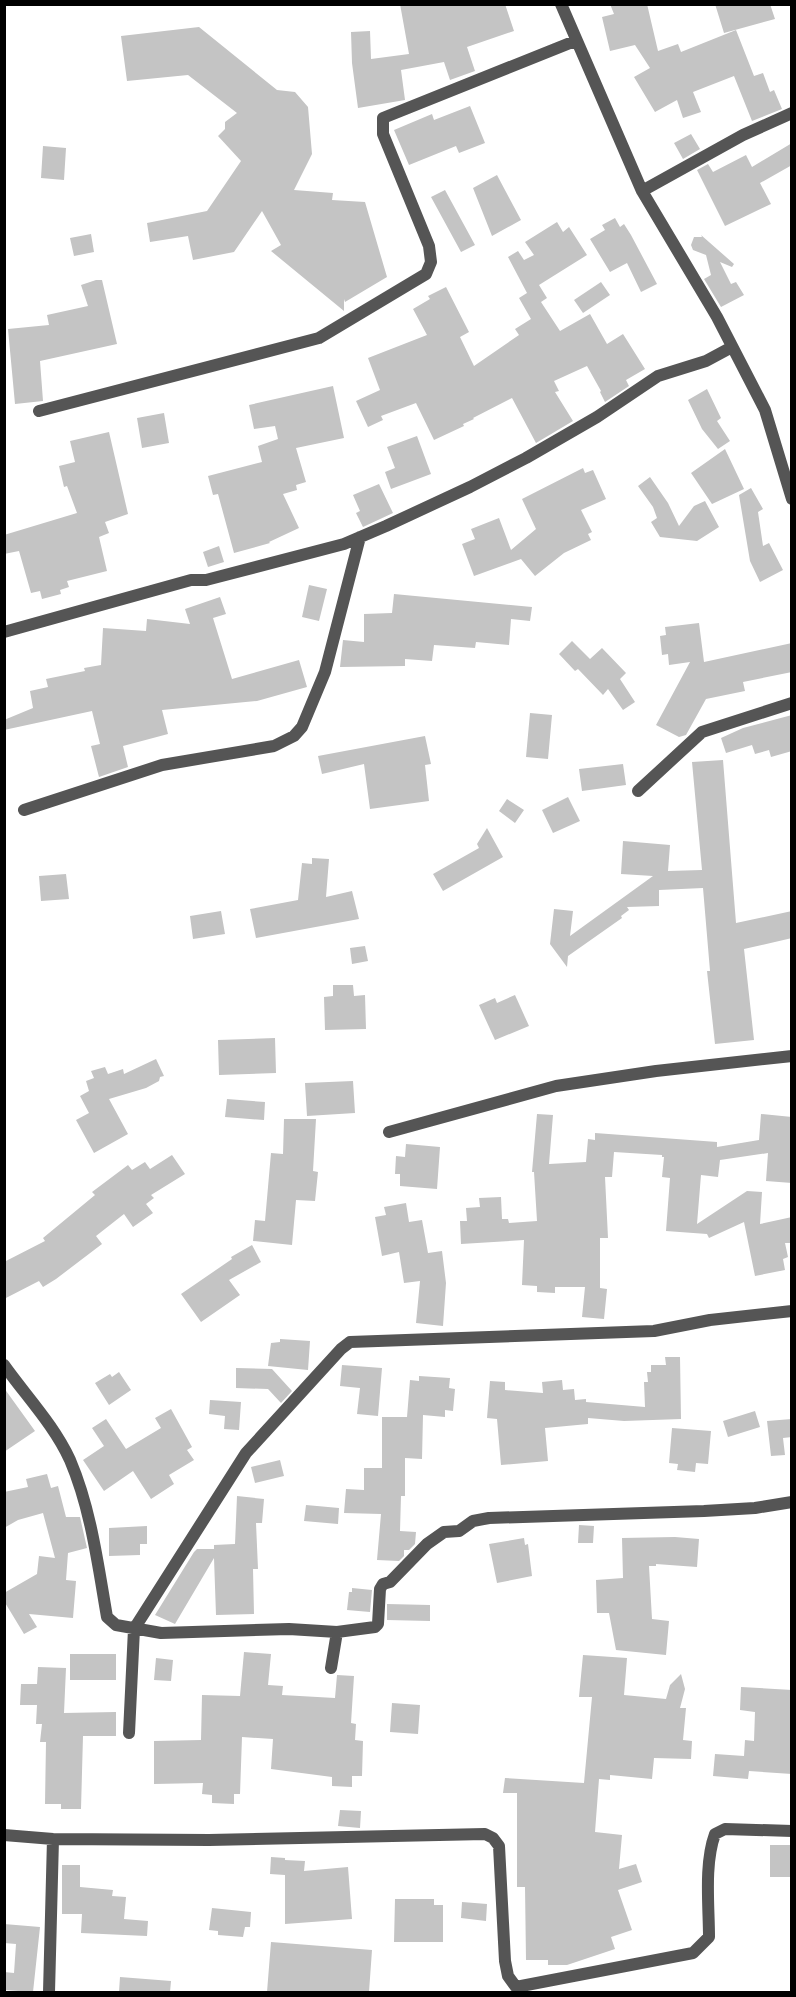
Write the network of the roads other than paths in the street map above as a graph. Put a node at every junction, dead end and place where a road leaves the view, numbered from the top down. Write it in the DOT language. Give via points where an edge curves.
graph roads {
  1 [pos="561,4"];
  2 [pos="575,41"];
  3 [pos="792,113"];
  4 [pos="642,192"];
  5 [pos="732,347"];
  6 [pos="39,411"];
  7 [pos="792,499"];
  8 [pos="360,537"];
  9 [pos="4,632"];
  10 [pos="792,703"];
  11 [pos="638,791"];
  12 [pos="24,810"];
  13 [pos="792,1056"];
  14 [pos="389,1132"];
  15 [pos="792,1311"];
  16 [pos="4,1365"];
  17 [pos="792,1502"];
  18 [pos="134,1629"];
  19 [pos="337,1632"];
  20 [pos="331,1668"];
  21 [pos="129,1733"];
  22 [pos="792,1831"];
  23 [pos="4,1835"];
  24 [pos="53,1839"];
  25 [pos="514,1990"];
  26 [pos="49,1992"];
  1 -- 2 [label="street"];
  2 -- 4 [label="street"];
  2 -- 6 [label="street" via="383,118 383,134 429,246 431,262 426,274 319,338"];
  3 -- 4 [label="street" via="742,135"];
  4 -- 5 [label="street"];
  5 -- 7 [label="street" via="765,410"];
  5 -- 8 [label="street" via="706,361 658,376 526,458"];
  8 -- 9 [label="street"];
  8 -- 12 [label="street" via="325,672 302,727 294,736 274,746 162,765"];
  10 -- 11 [label="street" via="702,732"];
  13 -- 14 [label="street" via="556,1086"];
  15 -- 18 [label="street" via="654,1331 350,1342 246,1453"];
  16 -- 18 [label="street" via="69,1460 89,1517 107,1617 116,1625"];
  17 -- 19 [label="street" via="755,1508 473,1521 459,1531 444,1532 390,1582 383,1584 375,1627"];
  18 -- 19 [label="street" via="161,1633 289,1629"];
  18 -- 21 [label="street"];
  19 -- 20 [label="street"];
  22 -- 25 [label="street" via="725,1829 715,1834 710,1860 709,1937 693,1953"];
  23 -- 24 [label="street"];
  24 -- 25 [label="street" via="485,1834 499,1846 504,1961"];
  24 -- 26 [label="street"];
}
